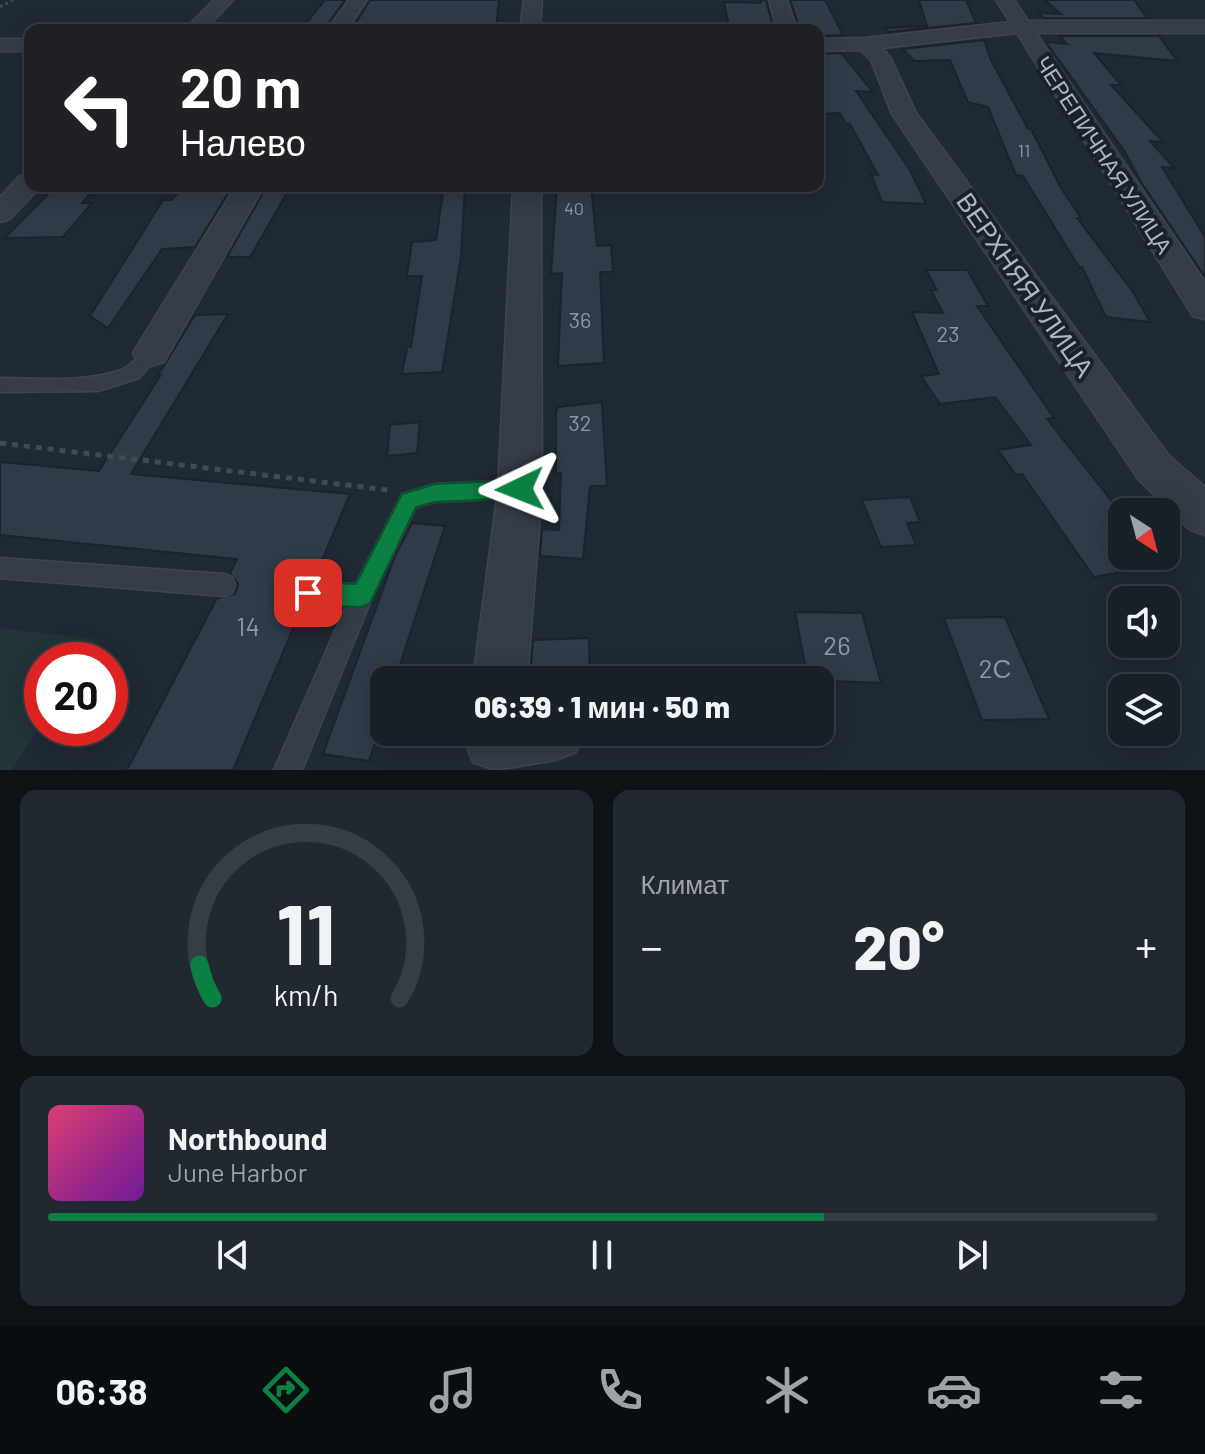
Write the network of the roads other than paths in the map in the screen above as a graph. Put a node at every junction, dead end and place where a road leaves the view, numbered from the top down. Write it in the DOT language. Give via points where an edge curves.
graph roads {
  1 [pos="224,0"];
  2 [pos="358,0"];
  3 [pos="533,0"];
  4 [pos="778,0"];
  5 [pos="1005,0"];
  6 [pos="200,24"];
  7 [pos="341,24"];
  8 [pos="531,24"];
  9 [pos="785,24"];
  10 [pos="1020,27"];
  11 [pos="1205,27"];
  12 [pos="865,44"];
  13 [pos="0,45"];
  14 [pos="24,45"];
  15 [pos="824,45"];
  16 [pos="24,188"];
  17 [pos="246,192"];
  18 [pos="527,192"];
  19 [pos="0,213"];
  20 [pos="1205,308"];
  21 [pos="151,353"];
  22 [pos="0,385"];
  23 [pos="520,489"];
  24 [pos="1205,515"];
  25 [pos="0,568"];
  26 [pos="224,585"];
  27 [pos="308,593"];
  28 [pos="362,595"];
  29 [pos="501,666"];
  30 [pos="288,770"];
  1 -- 6 [label="street"];
  2 -- 7 [label="street"];
  3 -- 8 [label="street"];
  4 -- 9 [label="street"];
  5 -- 10 [label="street, ЧЕРЕПИЧНАЯ УЛИЦА"];
  10 -- 11 [label="street"];
  10 -- 12 [label="street"];
  10 -- 20 [label="street, ЧЕРЕПИЧНАЯ УЛИЦА"];
  12 -- 15 [label="street"];
  12 -- 24 [label="street, ВЕРХНЯЯ УЛИЦА" via="880,57 904,114 1154,468"];
  13 -- 14 [label="street"];
  16 -- 19 [label="street"];
  17 -- 21 [label="street"];
  18 -- 23 [label="street"];
  21 -- 22 [label="lane" via="133,373 98,384"];
  23 -- 28 [label="lane" via="428,494 409,500"];
  23 -- 29 [label="street"];
  25 -- 26 [label="lane"];
  27 -- 28 [label="lane"];
  28 -- 30 [label="lane"];
}
